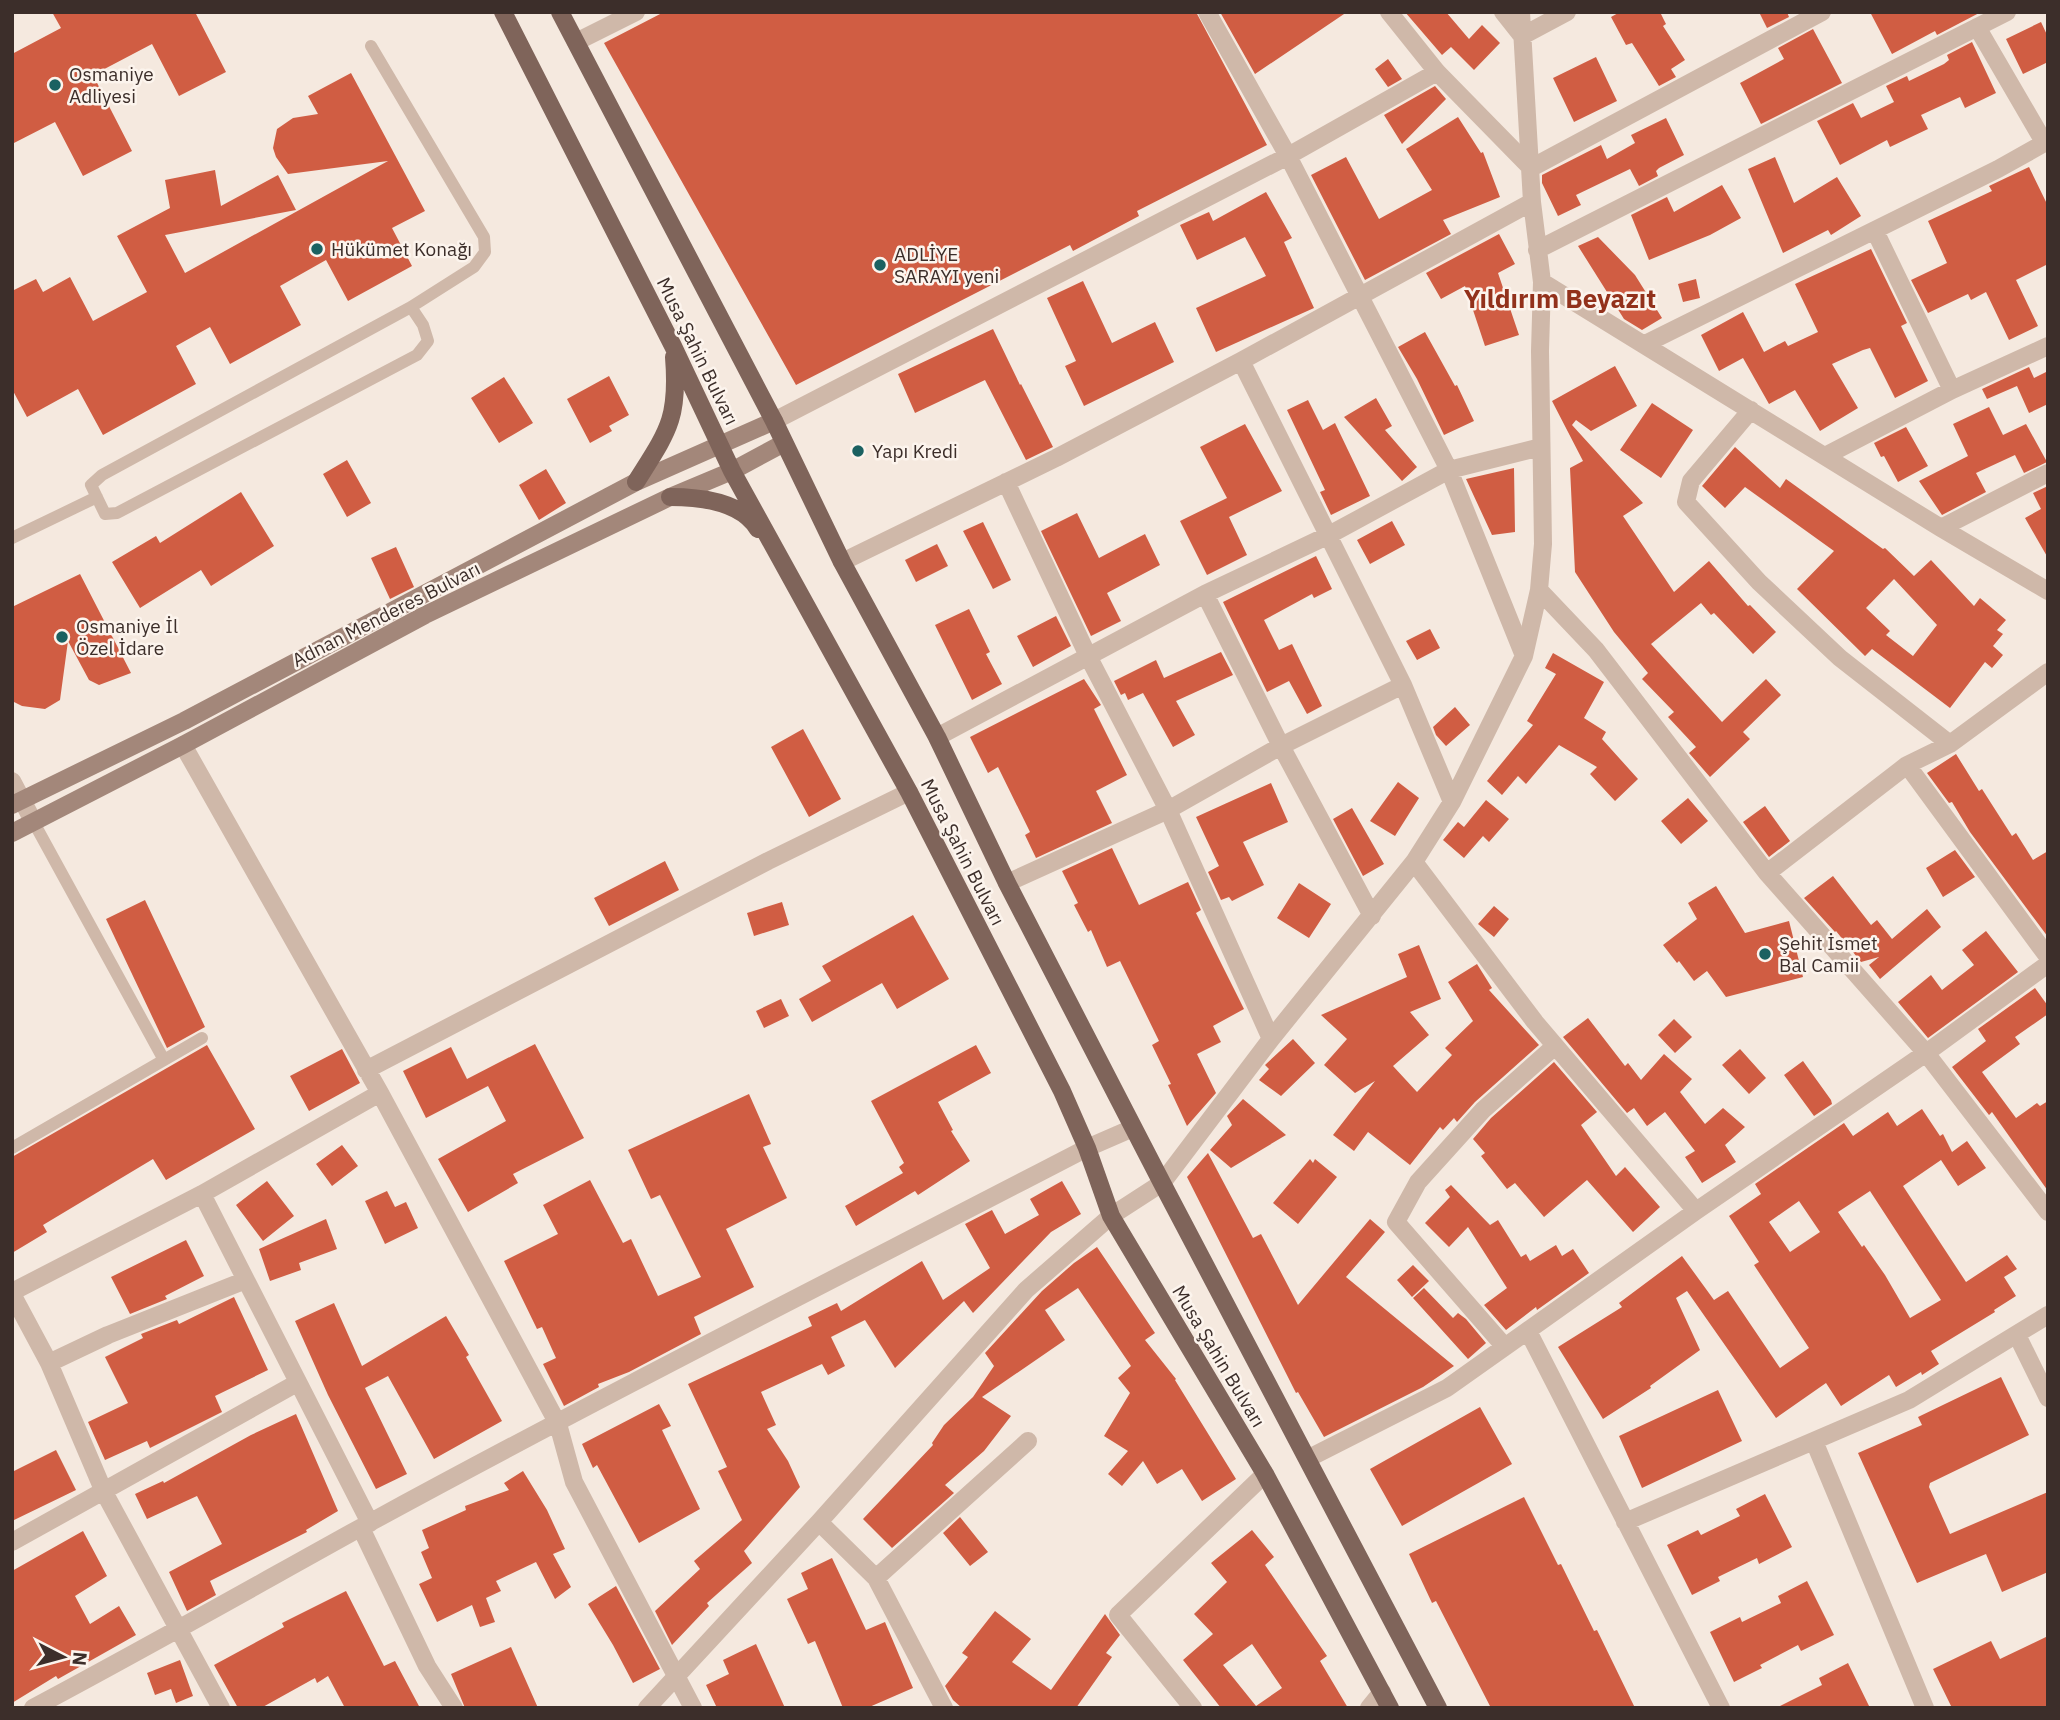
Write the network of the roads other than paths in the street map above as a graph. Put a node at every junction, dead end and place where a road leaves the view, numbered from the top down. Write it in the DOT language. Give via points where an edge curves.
graph roads {
  1 [pos="503,12"];
  2 [pos="560,12"];
  3 [pos="636,12"];
  4 [pos="1207,12"];
  5 [pos="1389,12"];
  6 [pos="1398,12"];
  7 [pos="1503,12"];
  8 [pos="1521,12"];
  9 [pos="1567,12"];
  10 [pos="1822,12"];
  11 [pos="2007,12"];
  12 [pos="1977,27"];
  13 [pos="1522,36"];
  14 [pos="576,42"];
  15 [pos="371,46"];
  16 [pos="1437,72"];
  17 [pos="2046,141"];
  18 [pos="1288,156"];
  19 [pos="1530,162"];
  20 [pos="1532,202"];
  21 [pos="1875,231"];
  22 [pos="1537,250"];
  23 [pos="1542,282"];
  24 [pos="1359,295"];
  25 [pos="411,307"];
  26 [pos="1645,344"];
  27 [pos="2048,345"];
  28 [pos="673,346"];
  29 [pos="1241,360"];
  30 [pos="1952,390"];
  31 [pos="1751,410"];
  32 [pos="774,421"];
  33 [pos="720,443"];
  34 [pos="784,443"];
  35 [pos="1541,447"];
  36 [pos="1825,456"];
  37 [pos="1448,470"];
  38 [pos="733,471"];
  39 [pos="2048,473"];
  40 [pos="636,482"];
  41 [pos="1006,482"];
  42 [pos="97,497"];
  43 [pos="670,497"];
  44 [pos="1941,528"];
  45 [pos="1329,534"];
  46 [pos="12,538"];
  47 [pos="842,562"];
  48 [pos="1539,590"];
  49 [pos="2048,591"];
  50 [pos="1205,594"];
  51 [pos="1088,656"];
  52 [pos="1524,656"];
  53 [pos="2048,672"];
  54 [pos="1403,685"];
  55 [pos="937,737"];
  56 [pos="1950,744"];
  57 [pos="183,745"];
  58 [pos="1281,746"];
  59 [pos="1908,765"];
  60 [pos="12,781"];
  61 [pos="909,792"];
  62 [pos="17,802"];
  63 [pos="1452,802"];
  64 [pos="1168,810"];
  65 [pos="33,821"];
  66 [pos="12,833"];
  67 [pos="1414,862"];
  68 [pos="1767,873"];
  69 [pos="1007,883"];
  70 [pos="1372,916"];
  71 [pos="2048,957"];
  72 [pos="2048,964"];
  73 [pos="202,1038"];
  74 [pos="1272,1039"];
  75 [pos="1555,1046"];
  76 [pos="1926,1053"];
  77 [pos="164,1060"];
  78 [pos="366,1070"];
  79 [pos="380,1093"];
  80 [pos="1133,1128"];
  81 [pos="12,1148"];
  82 [pos="1087,1148"];
  83 [pos="1161,1183"];
  84 [pos="202,1194"];
  85 [pos="1696,1211"];
  86 [pos="2048,1212"];
  87 [pos="1111,1216"];
  88 [pos="246,1280"];
  89 [pos="12,1293"];
  90 [pos="2048,1315"];
  91 [pos="1528,1331"];
  92 [pos="2017,1335"];
  93 [pos="1505,1347"];
  94 [pos="49,1363"];
  95 [pos="298,1383"];
  96 [pos="2048,1398"];
  97 [pos="558,1424"];
  98 [pos="1028,1441"];
  99 [pos="1814,1441"];
  100 [pos="1309,1458"];
  101 [pos="1265,1474"];
  102 [pos="104,1492"];
  103 [pos="819,1522"];
  104 [pos="1626,1522"];
  105 [pos="365,1525"];
  106 [pos="12,1542"];
  107 [pos="876,1578"];
  108 [pos="178,1630"];
  109 [pos="676,1676"];
  110 [pos="1386,1700"];
  111 [pos="33,1708"];
  112 [pos="221,1708"];
  113 [pos="454,1708"];
  114 [pos="647,1708"];
  115 [pos="693,1708"];
  116 [pos="944,1708"];
  117 [pos="1193,1708"];
  118 [pos="1369,1708"];
  119 [pos="1438,1708"];
  120 [pos="1721,1708"];
  121 [pos="1925,1708"];
  1 -- 28 [label="main road, Musa Şahin Bulvarı"];
  2 -- 14 [label="main road, Musa Şahin Bulvarı"];
  3 -- 14 [label="street"];
  4 -- 18 [label="street"];
  5 -- 16 [label="street"];
  6 -- 19 [label="street"];
  7 -- 13 [label="street"];
  8 -- 13 [label="street"];
  9 -- 13 [label="street"];
  10 -- 19 [label="street"];
  11 -- 12 [label="street"];
  12 -- 17 [label="street"];
  12 -- 22 [label="street"];
  13 -- 19 [label="street"];
  14 -- 32 [label="main road, Musa Şahin Bulvarı"];
  15 -- 25 [label="lane" via="484,237 485,252 474,267"];
  16 -- 18 [label="street"];
  16 -- 19 [label="street"];
  17 -- 21 [label="street"];
  18 -- 24 [label="street"];
  18 -- 32 [label="street"];
  19 -- 20 [label="street"];
  20 -- 22 [label="street"];
  20 -- 24 [label="street"];
  21 -- 26 [label="street"];
  21 -- 30 [label="street"];
  22 -- 23 [label="street"];
  23 -- 26 [label="street"];
  23 -- 35 [label="street"];
  24 -- 29 [label="street"];
  24 -- 37 [label="street"];
  25 -- 42 [label="lane" via="102,475 91,485"];
  25 -- 42 [label="lane" via="428,341 417,355 117,513 105,514"];
  26 -- 31 [label="street"];
  27 -- 30 [label="street"];
  28 -- 33 [label="main road, Musa Şahin Bulvarı"];
  28 -- 40 [label="main road" via="674,408 668,429"];
  29 -- 41 [label="street"];
  29 -- 45 [label="street"];
  30 -- 36 [label="street"];
  31 -- 36 [label="street"];
  31 -- 56 [label="street" via="1691,481 1686,502 1759,582 1840,657"];
  32 -- 33 [label="main road, Adnan Menderes Bulvarı"];
  32 -- 34 [label="main road, Musa Şahin Bulvarı"];
  33 -- 38 [label="main road, Musa Şahin Bulvarı"];
  33 -- 40 [label="main road, Adnan Menderes Bulvarı"];
  34 -- 38 [label="main road, Adnan Menderes Bulvarı"];
  34 -- 47 [label="main road, Musa Şahin Bulvarı"];
  35 -- 37 [label="street"];
  35 -- 48 [label="street"];
  36 -- 44 [label="street"];
  37 -- 45 [label="street"];
  37 -- 52 [label="street"];
  38 -- 43 [label="main road, Adnan Menderes Bulvarı"];
  38 -- 61 [label="main road, Musa Şahin Bulvarı"];
  39 -- 44 [label="street"];
  40 -- 62 [label="main road, Adnan Menderes Bulvarı" via="184,721"];
  41 -- 47 [label="street"];
  41 -- 51 [label="street"];
  42 -- 46 [label="lane"];
  43 -- 57 [label="main road, Adnan Menderes Bulvarı" via="425,615"];
  43 -- 61 [label="main road" via="694,497 732,507 756,525 862,725"];
  44 -- 49 [label="street"];
  45 -- 50 [label="street"];
  45 -- 54 [label="street"];
  47 -- 55 [label="main road, Musa Şahin Bulvarı"];
  48 -- 52 [label="street"];
  48 -- 68 [label="street" via="1596,650"];
  50 -- 51 [label="street"];
  50 -- 58 [label="street"];
  51 -- 55 [label="street"];
  51 -- 64 [label="street"];
  52 -- 63 [label="street"];
  53 -- 56 [label="street"];
  54 -- 58 [label="street"];
  54 -- 63 [label="street"];
  55 -- 69 [label="main road, Musa Şahin Bulvarı"];
  56 -- 59 [label="street"];
  57 -- 65 [label="main road, Adnan Menderes Bulvarı"];
  57 -- 78 [label="street"];
  58 -- 64 [label="street"];
  58 -- 70 [label="street"];
  59 -- 68 [label="street"];
  59 -- 71 [label="street"];
  60 -- 62 [label="street"];
  61 -- 78 [label="street"];
  61 -- 82 [label="main road, Musa Şahin Bulvarı"];
  62 -- 65 [label="street"];
  63 -- 67 [label="street"];
  64 -- 69 [label="street"];
  64 -- 74 [label="street"];
  65 -- 66 [label="main road, Adnan Menderes Bulvarı"];
  65 -- 77 [label="lane"];
  67 -- 70 [label="street"];
  67 -- 75 [label="street"];
  68 -- 76 [label="street"];
  69 -- 80 [label="main road, Musa Şahin Bulvarı"];
  70 -- 74 [label="street"];
  72 -- 76 [label="street"];
  73 -- 77 [label="lane"];
  74 -- 83 [label="street"];
  75 -- 85 [label="street"];
  75 -- 93 [label="street" via="1483,1110 1418,1182 1396,1222"];
  76 -- 85 [label="street"];
  76 -- 86 [label="street"];
  77 -- 81 [label="lane"];
  78 -- 79 [label="street"];
  79 -- 84 [label="street"];
  79 -- 97 [label="street"];
  80 -- 82 [label="street"];
  80 -- 83 [label="main road, Musa Şahin Bulvarı"];
  82 -- 87 [label="main road, Musa Şahin Bulvarı"];
  82 -- 97 [label="street"];
  83 -- 87 [label="street"];
  83 -- 100 [label="main road, Musa Şahin Bulvarı"];
  84 -- 88 [label="street"];
  84 -- 89 [label="street"];
  85 -- 91 [label="street"];
  87 -- 101 [label="main road, Musa Şahin Bulvarı"];
  87 -- 103 [label="street" via="1026,1290"];
  88 -- 94 [label="street"];
  88 -- 95 [label="street"];
  89 -- 94 [label="street"];
  90 -- 92 [label="street"];
  91 -- 93 [label="street"];
  91 -- 104 [label="street"];
  92 -- 96 [label="street"];
  92 -- 99 [label="street" via="1909,1399"];
  93 -- 100 [label="street" via="1447,1388"];
  94 -- 102 [label="street"];
  95 -- 102 [label="street"];
  95 -- 105 [label="street"];
  97 -- 105 [label="street"];
  97 -- 109 [label="street" via="573,1482"];
  98 -- 107 [label="street"];
  99 -- 104 [label="street"];
  99 -- 121 [label="street"];
  100 -- 119 [label="main road, Musa Şahin Bulvarı"];
  101 -- 110 [label="main road, Musa Şahin Bulvarı"];
  101 -- 117 [label="street" via="1118,1615"];
  102 -- 106 [label="street"];
  102 -- 108 [label="street"];
  103 -- 107 [label="street"];
  103 -- 109 [label="street"];
  104 -- 120 [label="street"];
  105 -- 108 [label="street"];
  105 -- 113 [label="street" via="427,1666"];
  107 -- 116 [label="street"];
  108 -- 111 [label="street"];
  108 -- 112 [label="street"];
  109 -- 114 [label="street"];
  109 -- 115 [label="street"];
  110 -- 118 [label="street"];
}
